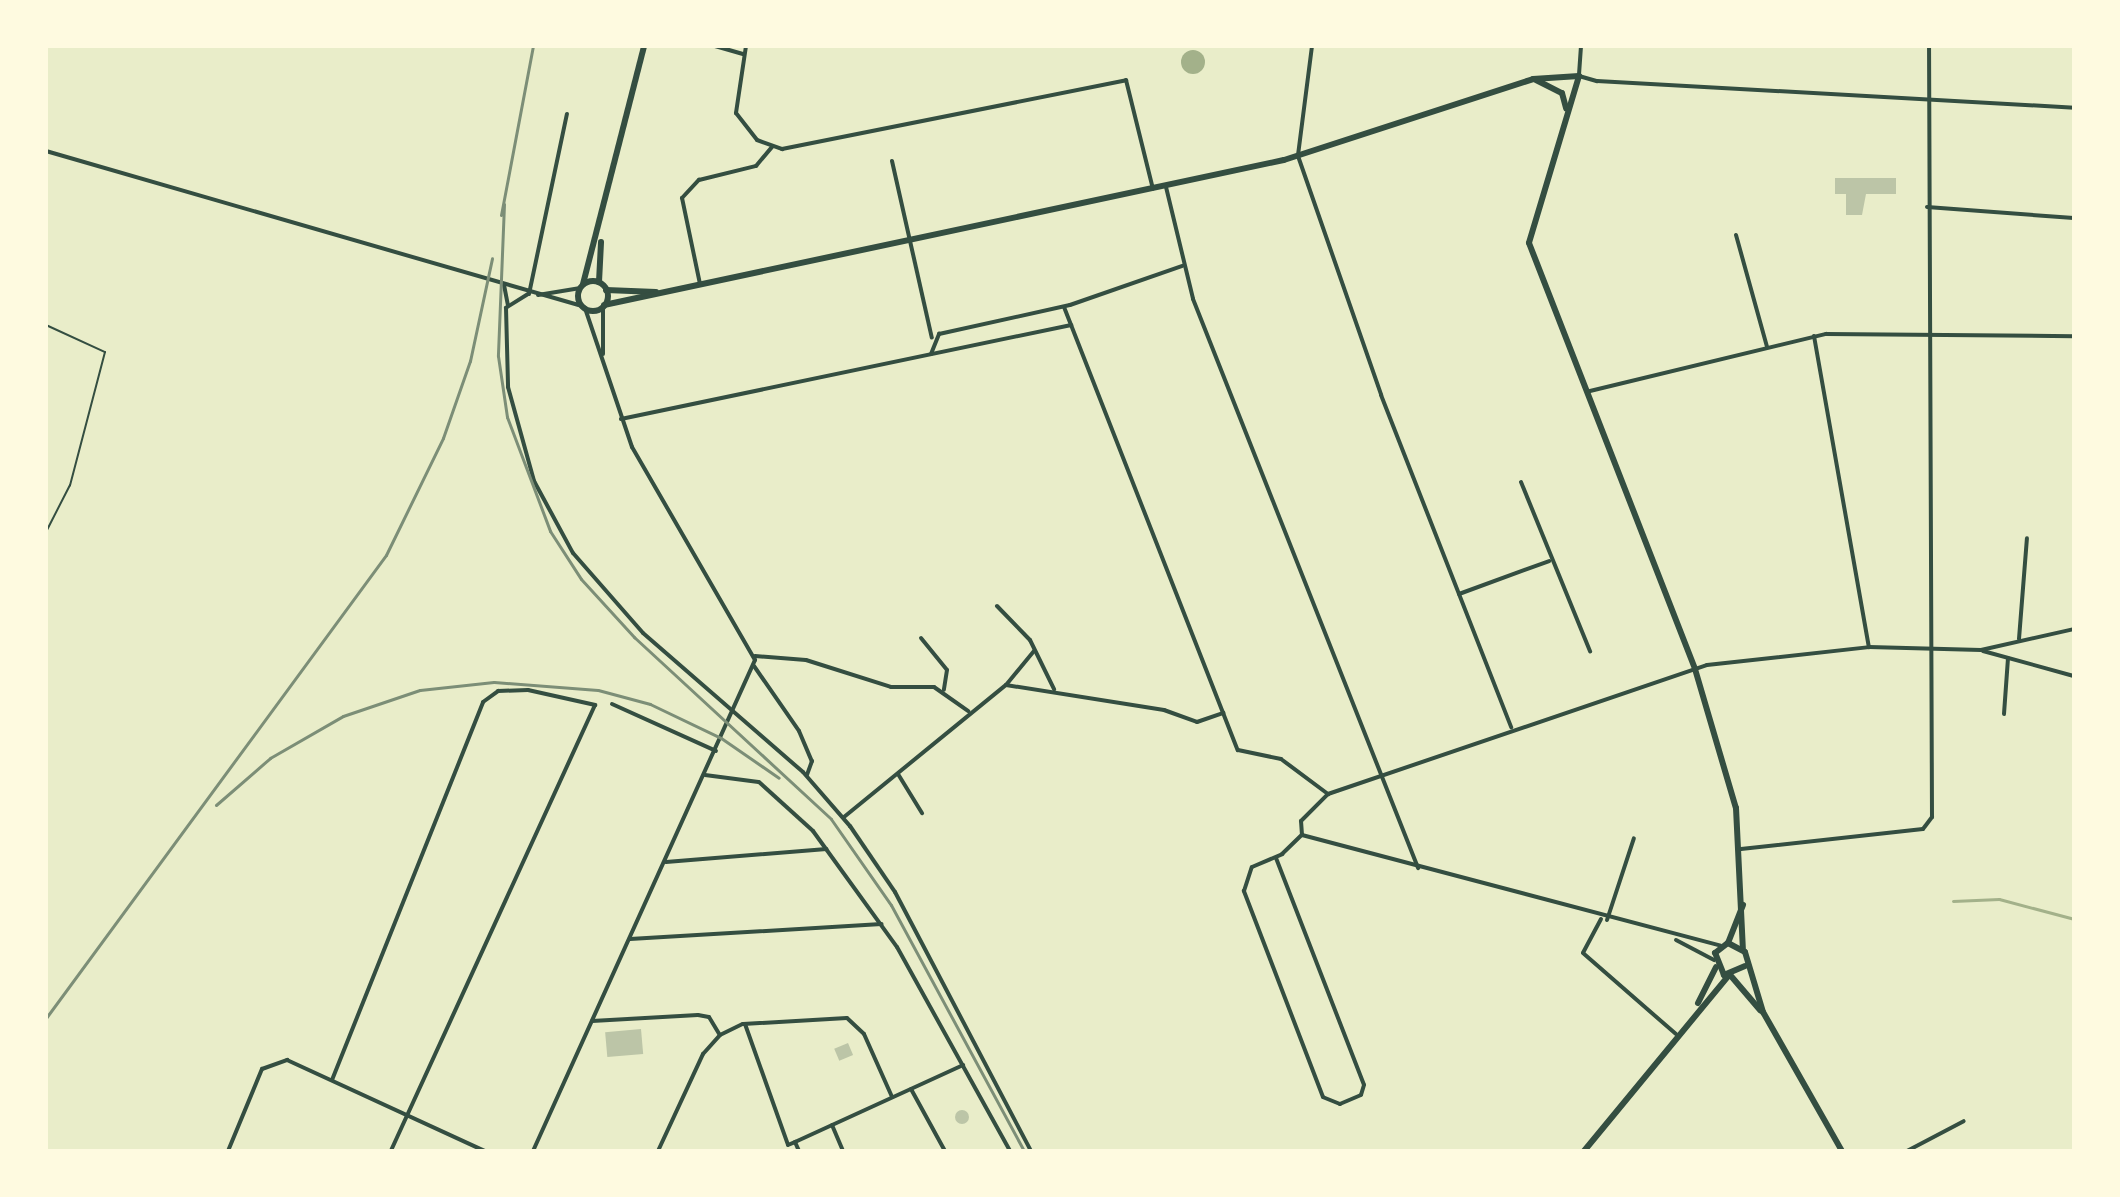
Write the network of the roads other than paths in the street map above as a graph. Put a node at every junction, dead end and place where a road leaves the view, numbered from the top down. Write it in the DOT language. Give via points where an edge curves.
graph roads {
  1 [pos="644,46"];
  2 [pos="715,46"];
  3 [pos="746,46"];
  4 [pos="1312,46"];
  5 [pos="1581,46"];
  6 [pos="1929,46"];
  7 [pos="743,54"];
  8 [pos="1579,76"];
  9 [pos="1533,79"];
  10 [pos="1930,95"];
  11 [pos="2074,108"];
  12 [pos="1566,109"];
  13 [pos="567,114"];
  14 [pos="772,147"];
  15 [pos="46,151"];
  16 [pos="1298,156"];
  17 [pos="892,161"];
  18 [pos="1166,187"];
  19 [pos="1153,190"];
  20 [pos="1927,207"];
  21 [pos="2074,218"];
  22 [pos="1736,235"];
  23 [pos="600,238"];
  24 [pos="909,238"];
  25 [pos="1182,266"];
  26 [pos="599,282"];
  27 [pos="505,284"];
  28 [pos="700,285"];
  29 [pos="582,286"];
  30 [pos="606,290"];
  31 [pos="668,292"];
  32 [pos="529,294"];
  33 [pos="536,296"];
  34 [pos="508,305"];
  35 [pos="604,305"];
  36 [pos="584,307"];
  37 [pos="1064,307"];
  38 [pos="1071,325"];
  39 [pos="1927,332"];
  40 [pos="1814,336"];
  41 [pos="2074,336"];
  42 [pos="933,340"];
  43 [pos="1767,347"];
  44 [pos="931,354"];
  45 [pos="603,356"];
  46 [pos="1590,391"];
  47 [pos="621,419"];
  48 [pos="1521,482"];
  49 [pos="2027,538"];
  50 [pos="1549,561"];
  51 [pos="1459,594"];
  52 [pos="997,606"];
  53 [pos="2074,629"];
  54 [pos="921,638"];
  55 [pos="2019,639"];
  56 [pos="1933,644"];
  57 [pos="1869,647"];
  58 [pos="1981,650"];
  59 [pos="1034,651"];
  60 [pos="1590,651"];
  61 [pos="755,656"];
  62 [pos="2008,658"];
  63 [pos="754,666"];
  64 [pos="1695,669"];
  65 [pos="2074,676"];
  66 [pos="1006,685"];
  67 [pos="1054,689"];
  68 [pos="944,690"];
  69 [pos="612,704"];
  70 [pos="971,711"];
  71 [pos="734,713"];
  72 [pos="1223,713"];
  73 [pos="2004,714"];
  74 [pos="1511,727"];
  75 [pos="717,751"];
  76 [pos="898,774"];
  77 [pos="705,775"];
  78 [pos="807,775"];
  79 [pos="1382,776"];
  80 [pos="1328,794"];
  81 [pos="922,813"];
  82 [pos="843,818"];
  83 [pos="1302,835"];
  84 [pos="1634,838"];
  85 [pos="826,849"];
  86 [pos="1741,849"];
  87 [pos="1276,858"];
  88 [pos="666,862"];
  89 [pos="1418,868"];
  90 [pos="1743,905"];
  91 [pos="1601,919"];
  92 [pos="1607,920"];
  93 [pos="882,924"];
  94 [pos="1670,937"];
  95 [pos="630,939"];
  96 [pos="1724,945"];
  97 [pos="1743,949"];
  98 [pos="1715,964"];
  99 [pos="1745,966"];
  100 [pos="1730,976"];
  101 [pos="1763,1012"];
  102 [pos="1692,1013"];
  103 [pos="592,1021"];
  104 [pos="745,1024"];
  105 [pos="1676,1034"];
  106 [pos="720,1035"];
  107 [pos="963,1065"];
  108 [pos="332,1080"];
  109 [pos="911,1089"];
  110 [pos="892,1097"];
  111 [pos="408,1115"];
  112 [pos="1964,1121"];
  113 [pos="832,1125"];
  114 [pos="795,1142"];
  115 [pos="788,1145"];
  116 [pos="228,1151"];
  117 [pos="391,1151"];
  118 [pos="485,1151"];
  119 [pos="533,1151"];
  120 [pos="658,1151"];
  121 [pos="786,1151"];
  122 [pos="799,1151"];
  123 [pos="843,1151"];
  124 [pos="945,1151"];
  125 [pos="1010,1151"];
  126 [pos="1031,1151"];
  127 [pos="1584,1151"];
  128 [pos="1842,1151"];
  129 [pos="1907,1151"];
  1 -- 23 [label="main road"];
  2 -- 7 [label="street"];
  3 -- 7 [label="street"];
  4 -- 16 [label="street"];
  5 -- 8 [label="street"];
  6 -- 10 [label="street"];
  7 -- 14 [label="street" via="736,113 750,135"];
  8 -- 9 [label="main road"];
  8 -- 10 [label="street" via="1650,86"];
  8 -- 12 [label="main road"];
  9 -- 12 [label="main road" via="1562,93"];
  9 -- 16 [label="main road"];
  10 -- 11 [label="street"];
  10 -- 20 [label="street"];
  12 -- 46 [label="main road" via="1529,243"];
  13 -- 32 [label="street"];
  14 -- 19 [label="street" via="1126,80"];
  14 -- 28 [label="street" via="756,166 699,180 682,198"];
  15 -- 27 [label="street"];
  16 -- 18 [label="main road"];
  16 -- 51 [label="street"];
  17 -- 24 [label="street"];
  18 -- 19 [label="main road"];
  18 -- 25 [label="street"];
  19 -- 24 [label="main road"];
  20 -- 21 [label="street"];
  20 -- 39 [label="street"];
  22 -- 43 [label="street"];
  23 -- 26 [label="main road"];
  23 -- 29 [label="main road"];
  24 -- 28 [label="main road"];
  24 -- 42 [label="street"];
  25 -- 37 [label="street"];
  25 -- 79 [label="street"];
  26 -- 29 [label="main road"];
  26 -- 30 [label="main road"];
  27 -- 32 [label="street"];
  27 -- 34 [label="street"];
  28 -- 31 [label="main road"];
  29 -- 33 [label="street"];
  29 -- 36 [label="main road"];
  30 -- 31 [label="main road"];
  30 -- 35 [label="main road"];
  31 -- 35 [label="main road"];
  32 -- 33 [label="street"];
  32 -- 34 [label="street"];
  33 -- 36 [label="street"];
  34 -- 71 [label="street" via="505,356 515,421 559,529 587,573 643,633"];
  35 -- 36 [label="main road"];
  35 -- 45 [label="street"];
  36 -- 45 [label="street"];
  37 -- 38 [label="street"];
  37 -- 42 [label="street"];
  38 -- 44 [label="street"];
  38 -- 72 [label="street"];
  39 -- 40 [label="street"];
  39 -- 41 [label="street"];
  39 -- 56 [label="street"];
  40 -- 43 [label="street"];
  40 -- 57 [label="street"];
  42 -- 44 [label="street"];
  43 -- 46 [label="street"];
  44 -- 47 [label="street"];
  45 -- 47 [label="street"];
  46 -- 64 [label="main road"];
  47 -- 61 [label="street"];
  48 -- 50 [label="street"];
  49 -- 55 [label="street"];
  50 -- 51 [label="street"];
  50 -- 60 [label="street"];
  51 -- 74 [label="street"];
  52 -- 59 [label="street"];
  53 -- 55 [label="street"];
  54 -- 68 [label="street" via="947,670"];
  55 -- 58 [label="street"];
  56 -- 57 [label="street"];
  56 -- 58 [label="street"];
  56 -- 86 [label="street" via="1929,824"];
  57 -- 64 [label="street"];
  58 -- 62 [label="street"];
  59 -- 66 [label="street"];
  59 -- 67 [label="street"];
  61 -- 63 [label="street"];
  61 -- 68 [label="street" via="806,660 891,687"];
  62 -- 65 [label="street"];
  62 -- 73 [label="street"];
  63 -- 71 [label="street"];
  63 -- 78 [label="street" via="799,731 812,761"];
  64 -- 74 [label="street"];
  64 -- 86 [label="main road"];
  66 -- 67 [label="street"];
  66 -- 70 [label="street"];
  67 -- 72 [label="street" via="1197,722"];
  68 -- 70 [label="street"];
  69 -- 75 [label="street"];
  70 -- 76 [label="street"];
  71 -- 75 [label="street"];
  71 -- 78 [label="street"];
  72 -- 80 [label="street" via="1238,750 1281,759"];
  74 -- 79 [label="street"];
  75 -- 77 [label="street"];
  76 -- 81 [label="street"];
  76 -- 82 [label="street"];
  77 -- 85 [label="street" via="767,787"];
  77 -- 88 [label="street"];
  78 -- 82 [label="street"];
  79 -- 80 [label="street"];
  79 -- 89 [label="street"];
  80 -- 83 [label="street" via="1301,821"];
  82 -- 126 [label="street" via="895,892"];
  83 -- 87 [label="street"];
  83 -- 89 [label="street"];
  84 -- 92 [label="street"];
  85 -- 88 [label="street"];
  85 -- 93 [label="street"];
  86 -- 90 [label="main road"];
  87 -- 87 [label="street" via="1360,1072 1361,1095 1334,1105 1323,1097 1247,901 1248,872"];
  88 -- 95 [label="street"];
  89 -- 91 [label="street"];
  90 -- 96 [label="main road"];
  90 -- 97 [label="main road"];
  91 -- 92 [label="street"];
  91 -- 105 [label="street" via="1583,953"];
  92 -- 94 [label="street"];
  93 -- 95 [label="street"];
  93 -- 107 [label="street"];
  94 -- 96 [label="street"];
  94 -- 98 [label="street"];
  95 -- 103 [label="street"];
  96 -- 97 [label="main road"];
  96 -- 98 [label="main road"];
  97 -- 99 [label="main road"];
  98 -- 100 [label="main road"];
  98 -- 102 [label="main road"];
  99 -- 100 [label="main road"];
  99 -- 101 [label="main road"];
  100 -- 101 [label="main road"];
  100 -- 102 [label="main road"];
  101 -- 128 [label="main road"];
  102 -- 105 [label="main road"];
  103 -- 106 [label="street" via="698,1015"];
  103 -- 119 [label="street"];
  104 -- 106 [label="street"];
  104 -- 110 [label="street" via="854,1021"];
  104 -- 115 [label="street"];
  105 -- 127 [label="main road"];
  106 -- 120 [label="street" via="703,1054"];
  107 -- 109 [label="street"];
  107 -- 125 [label="street"];
  108 -- 111 [label="street"];
  108 -- 111 [label="street" via="483,702 498,691 528,690 595,705"];
  108 -- 116 [label="street" via="287,1060 266,1065"];
  109 -- 110 [label="street"];
  109 -- 124 [label="street"];
  110 -- 113 [label="street"];
  111 -- 117 [label="street"];
  111 -- 118 [label="street"];
  112 -- 129 [label="street"];
  113 -- 114 [label="street"];
  113 -- 123 [label="street"];
  114 -- 115 [label="street"];
  114 -- 122 [label="street"];
  115 -- 121 [label="street"];
}
